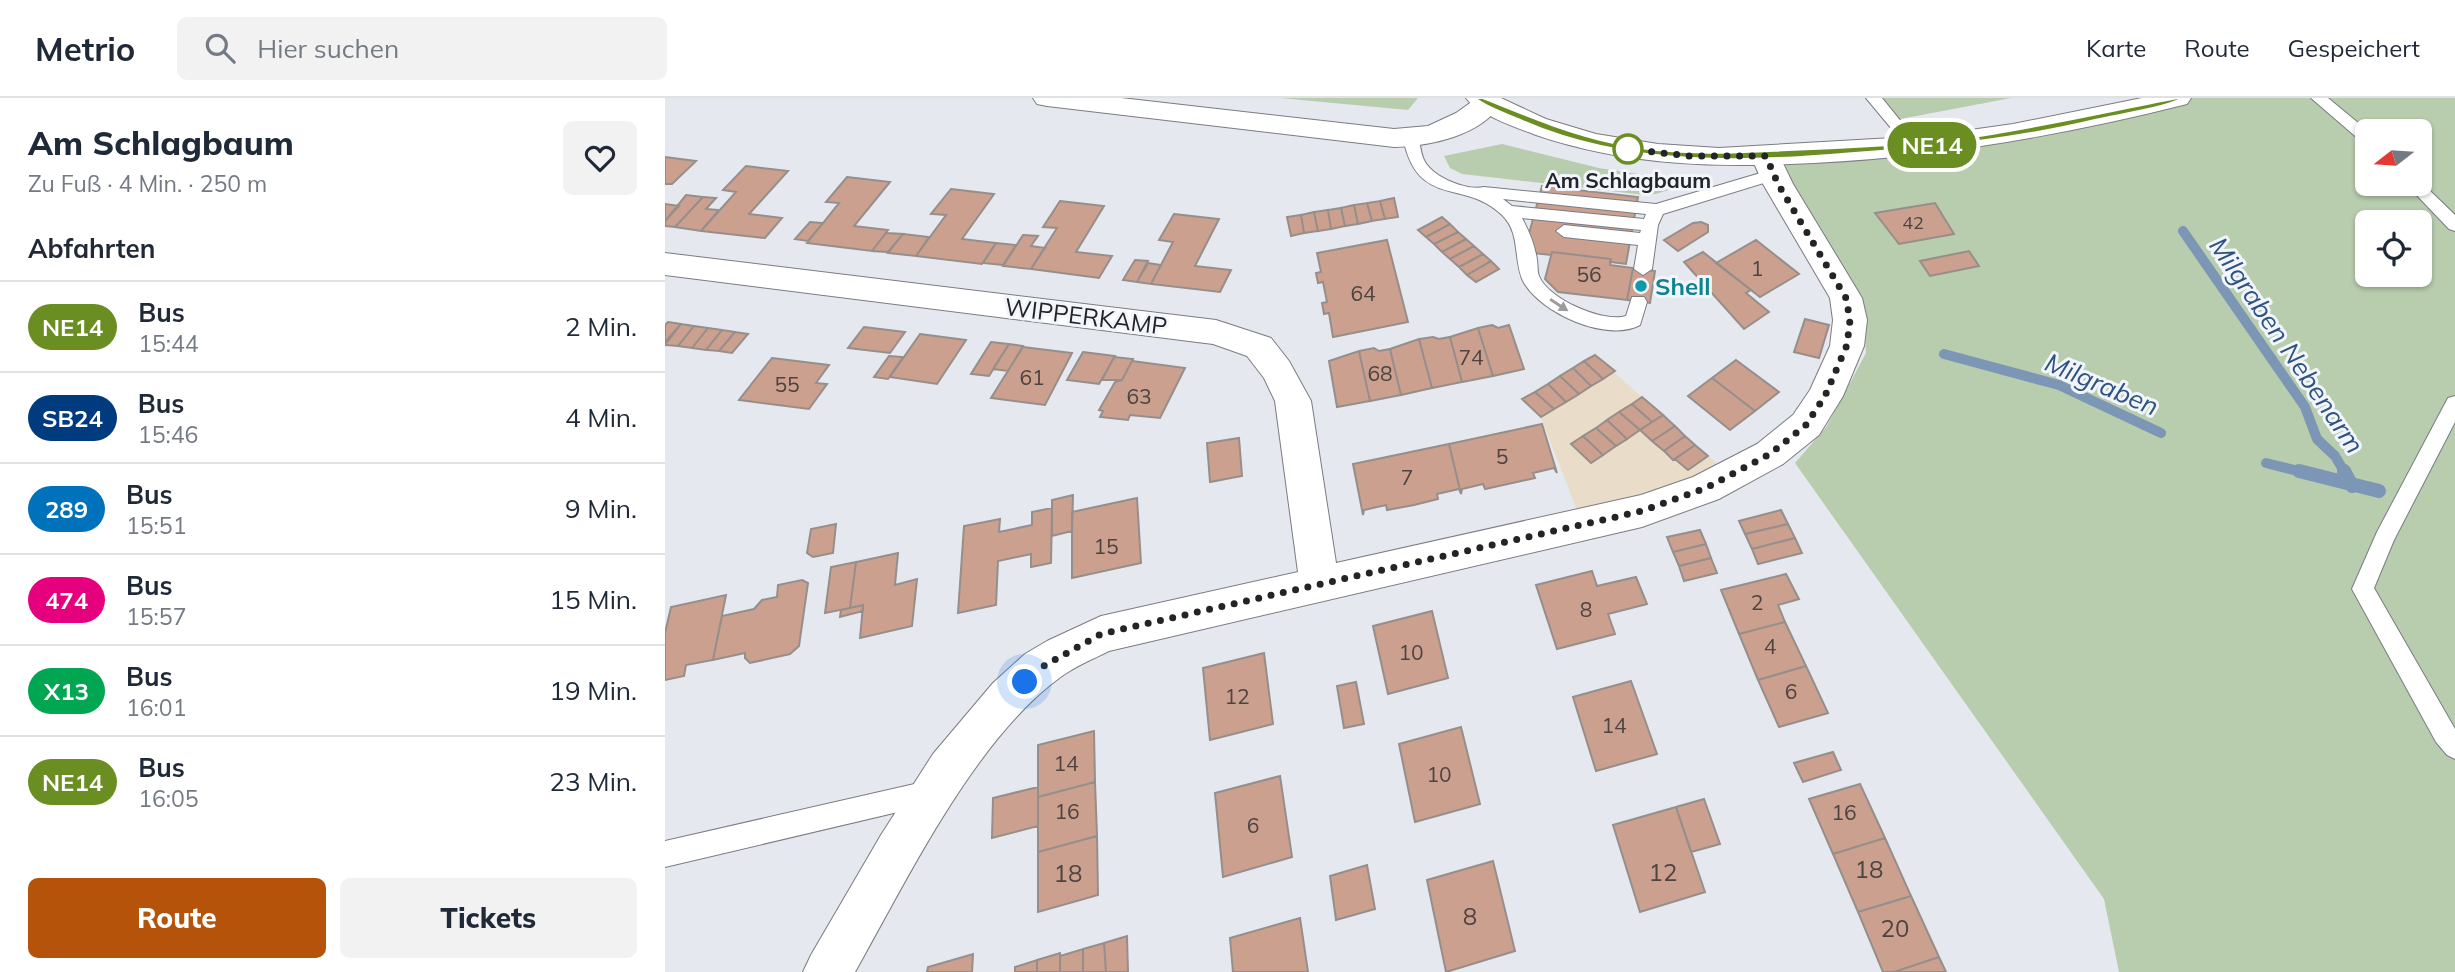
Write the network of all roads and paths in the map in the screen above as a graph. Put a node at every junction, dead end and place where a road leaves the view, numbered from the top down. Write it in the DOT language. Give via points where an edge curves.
graph roads {
  1 [pos="1047,98"];
  2 [pos="1874,98"];
  3 [pos="2177,98"];
  4 [pos="2319,98"];
  5 [pos="1484,101"];
  6 [pos="2355,128"];
  7 [pos="1411,138"];
  8 [pos="1907,147"];
  9 [pos="1770,165"];
  10 [pos="1471,191"];
  11 [pos="2426,196"];
  12 [pos="1513,218"];
  13 [pos="1651,225"];
  14 [pos="2455,225"];
  15 [pos="665,264"];
  16 [pos="1643,269"];
  17 [pos="1637,302"];
  18 [pos="2455,403"];
  19 [pos="1319,583"];
  20 [pos="2455,747"];
  21 [pos="934,792"];
  22 [pos="665,854"];
  23 [pos="828,972"];
  1 -- 7 [label="street"];
  2 -- 8 [label="lane" via="1898,127"];
  3 -- 8 [label="street" via="2060,125"];
  4 -- 6 [label="lane"];
  5 -- 7 [label="street" via="1450,129"];
  5 -- 9 [label="street" via="1541,125 1621,148"];
  7 -- 10 [label="lane" via="1416,161 1429,177"];
  8 -- 9 [label="street"];
  9 -- 13 [label="lane"];
  9 -- 19 [label="street" via="1846,298 1850,320 1837,371 1806,425 1770,454 1706,488 1642,511"];
  10 -- 12 [label="lane" via="1497,202"];
  10 -- 13 [label="lane"];
  11 -- 14 [label="lane"];
  12 -- 13 [label="lane"];
  12 -- 17 [label="lane, one-way" via="1529,274 1562,308 1588,319 1629,324"];
  13 -- 16 [label="lane"];
  15 -- 19 [label="street, WIPPERKAMP" via="1216,332 1259,347 1293,401"];
  18 -- 20 [label="lane" via="2384,538 2363,589"];
  19 -- 21 [label="street" via="1101,634 1033,674 994,712"];
  21 -- 22 [label="lane"];
  21 -- 23 [label="street"];
}
